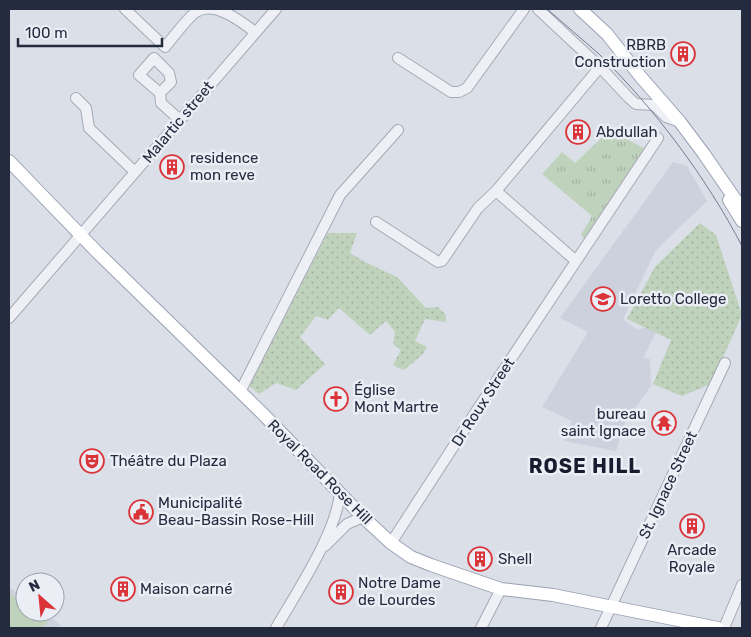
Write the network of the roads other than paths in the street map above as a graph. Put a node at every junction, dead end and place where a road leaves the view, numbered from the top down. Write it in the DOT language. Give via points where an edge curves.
graph roads {
  1 [pos="125,9"];
  2 [pos="276,9"];
  3 [pos="524,9"];
  4 [pos="538,9"];
  5 [pos="580,9"];
  6 [pos="255,32"];
  7 [pos="165,47"];
  8 [pos="154,58"];
  9 [pos="398,58"];
  10 [pos="600,67"];
  11 [pos="160,94"];
  12 [pos="76,98"];
  13 [pos="180,120"];
  14 [pos="680,122"];
  15 [pos="398,130"];
  16 [pos="658,138"];
  17 [pos="704,154"];
  18 [pos="9,161"];
  19 [pos="135,172"];
  20 [pos="496,191"];
  21 [pos="740,202"];
  22 [pos="742,221"];
  23 [pos="376,222"];
  24 [pos="80,234"];
  25 [pos="576,261"];
  26 [pos="9,318"];
  27 [pos="725,363"];
  28 [pos="240,392"];
  29 [pos="340,492"];
  30 [pos="363,517"];
  31 [pos="391,543"];
  32 [pos="320,551"];
  33 [pos="742,585"];
  34 [pos="501,589"];
  35 [pos="611,607"];
  36 [pos="276,628"];
  37 [pos="481,628"];
  38 [pos="601,628"];
  39 [pos="718,628"];
  40 [pos="724,628"];
  1 -- 7 [label="street"];
  2 -- 6 [label="street, Malartic street"];
  3 -- 9 [label="street" via="467,88 460,92 451,92"];
  4 -- 10 [label="street"];
  5 -- 14 [label="main road" via="607,34"];
  6 -- 7 [label="street" via="236,18 208,9 196,12"];
  6 -- 13 [label="street, Malartic street"];
  7 -- 8 [label="street"];
  8 -- 11 [label="street" via="169,73 171,82"];
  8 -- 11 [label="street" via="139,75"];
  10 -- 14 [label="street" via="636,104 654,105 666,117"];
  10 -- 20 [label="street"];
  11 -- 13 [label="street" via="161,104"];
  12 -- 19 [label="street" via="86,108 89,128"];
  13 -- 19 [label="street, Malartic street"];
  14 -- 17 [label="main road"];
  15 -- 28 [label="street" via="340,195"];
  16 -- 25 [label="street, Dr Roux Street"];
  17 -- 21 [label="main road"];
  17 -- 22 [label="main road"];
  18 -- 24 [label="main road, Royal Road Rose Hill"];
  19 -- 24 [label="street, Malartic street"];
  20 -- 23 [label="street" via="478,208 441,262"];
  20 -- 25 [label="street"];
  24 -- 26 [label="street, Malartic street"];
  24 -- 28 [label="main road, Royal Road Rose Hill"];
  25 -- 31 [label="street, Dr Roux Street"];
  27 -- 35 [label="street, St. Ignace Street"];
  28 -- 29 [label="main road, Royal Road Rose Hill"];
  29 -- 30 [label="main road, Royal Road Rose Hill"];
  29 -- 32 [label="street" via="338,508"];
  30 -- 31 [label="main road, Royal Road Rose Hill"];
  30 -- 32 [label="street" via="347,524"];
  31 -- 34 [label="main road, Royal Road Rose Hill" via="430,565"];
  32 -- 36 [label="street"];
  33 -- 40 [label="street"];
  34 -- 35 [label="main road, Royal Road Rose Hill"];
  34 -- 37 [label="street"];
  35 -- 38 [label="street, St. Ignace Street"];
  35 -- 39 [label="main road, Royal Road Rose Hill"];
}
